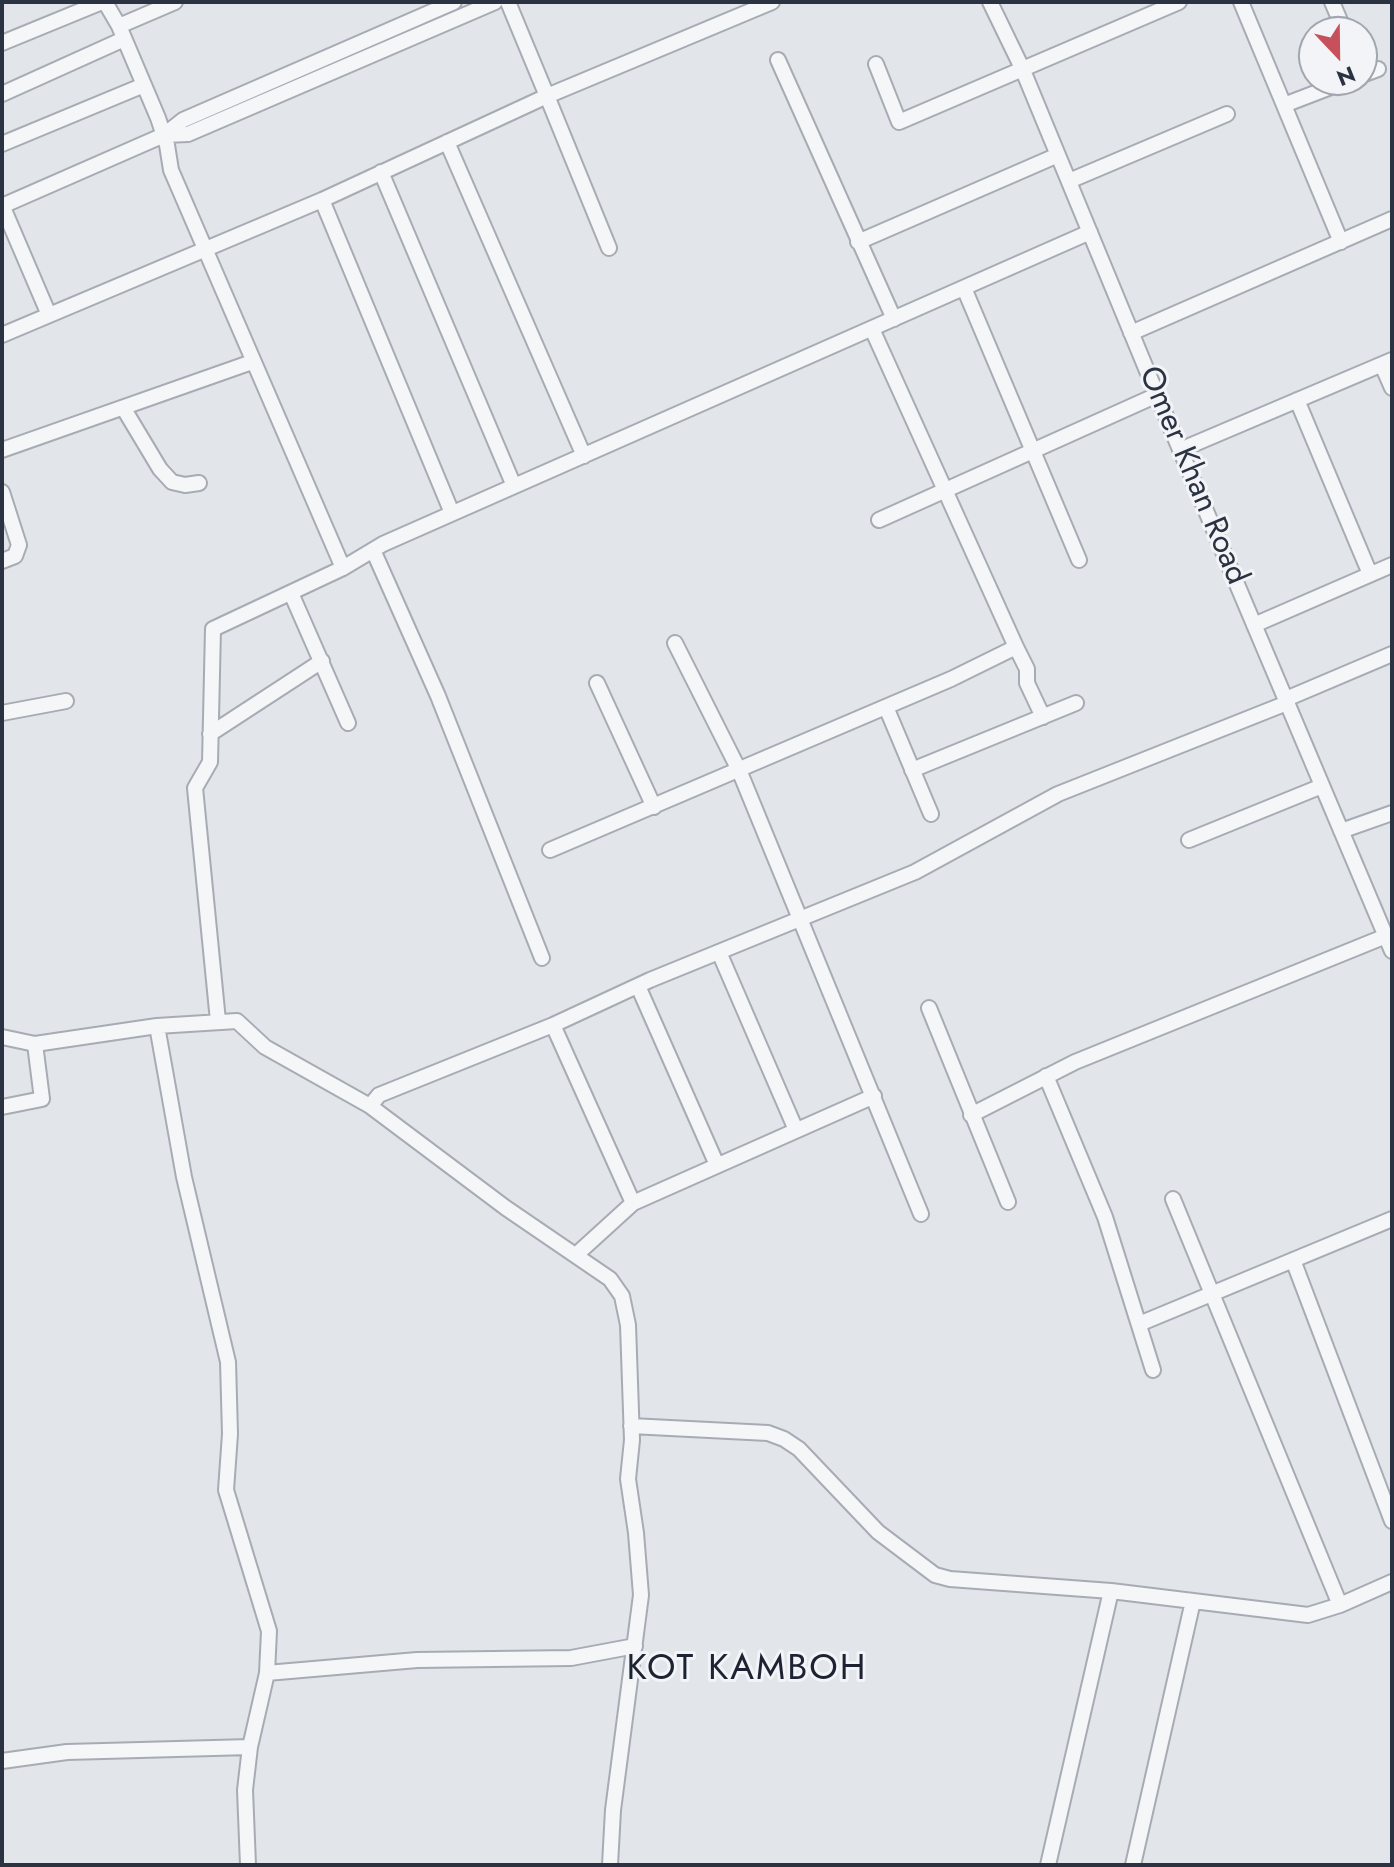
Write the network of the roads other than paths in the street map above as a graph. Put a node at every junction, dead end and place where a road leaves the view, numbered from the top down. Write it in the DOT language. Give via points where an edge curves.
graph roads {
  1 [pos="104,2"];
  2 [pos="175,2"];
  3 [pos="454,2"];
  4 [pos="495,2"];
  5 [pos="508,2"];
  6 [pos="772,2"];
  7 [pos="990,2"];
  8 [pos="1179,2"];
  9 [pos="1241,2"];
  10 [pos="122,33"];
  11 [pos="2,43"];
  12 [pos="778,60"];
  13 [pos="876,64"];
  14 [pos="1022,68"];
  15 [pos="144,85"];
  16 [pos="2,94"];
  17 [pos="547,96"];
  18 [pos="1307,96"];
  19 [pos="1284,105"];
  20 [pos="1227,114"];
  21 [pos="164,135"];
  22 [pos="447,142"];
  23 [pos="2,144"];
  24 [pos="1058,155"];
  25 [pos="381,172"];
  26 [pos="1069,181"];
  27 [pos="322,200"];
  28 [pos="2,206"];
  29 [pos="1392,219"];
  30 [pos="1090,232"];
  31 [pos="858,242"];
  32 [pos="1341,242"];
  33 [pos="205,247"];
  34 [pos="609,248"];
  35 [pos="964,288"];
  36 [pos="49,315"];
  37 [pos="894,319"];
  38 [pos="872,329"];
  39 [pos="1131,333"];
  40 [pos="2,335"];
  41 [pos="252,362"];
  42 [pos="1387,362"];
  43 [pos="1392,388"];
  44 [pos="1157,395"];
  45 [pos="1297,400"];
  46 [pos="124,409"];
  47 [pos="2,450"];
  48 [pos="1180,450"];
  49 [pos="1033,451"];
  50 [pos="584,456"];
  51 [pos="199,483"];
  52 [pos="514,486"];
  53 [pos="946,490"];
  54 [pos="2,492"];
  55 [pos="452,513"];
  56 [pos="879,520"];
  57 [pos="373,550"];
  58 [pos="1079,560"];
  59 [pos="2,561"];
  60 [pos="1392,565"];
  61 [pos="343,568"];
  62 [pos="1370,574"];
  63 [pos="291,593"];
  64 [pos="1254,625"];
  65 [pos="675,643"];
  66 [pos="1016,647"];
  67 [pos="1392,654"];
  68 [pos="322,661"];
  69 [pos="597,683"];
  70 [pos="66,701"];
  71 [pos="1286,701"];
  72 [pos="1076,703"];
  73 [pos="886,707"];
  74 [pos="2,713"];
  75 [pos="1043,717"];
  76 [pos="348,723"];
  77 [pos="210,734"];
  78 [pos="739,770"];
  79 [pos="912,770"];
  80 [pos="1322,786"];
  81 [pos="654,807"];
  82 [pos="1392,813"];
  83 [pos="931,814"];
  84 [pos="1341,831"];
  85 [pos="1189,840"];
  86 [pos="550,850"];
  87 [pos="799,920"];
  88 [pos="1386,936"];
  89 [pos="1392,951"];
  90 [pos="719,952"];
  91 [pos="542,958"];
  92 [pos="638,986"];
  93 [pos="929,1008"];
  94 [pos="218,1021"];
  95 [pos="553,1025"];
  96 [pos="157,1026"];
  97 [pos="2,1037"];
  98 [pos="35,1044"];
  99 [pos="1046,1076"];
  100 [pos="874,1096"];
  101 [pos="370,1106"];
  102 [pos="2,1107"];
  103 [pos="971,1115"];
  104 [pos="796,1130"];
  105 [pos="717,1165"];
  106 [pos="1173,1199"];
  107 [pos="1008,1202"];
  108 [pos="633,1203"];
  109 [pos="921,1214"];
  110 [pos="1392,1219"];
  111 [pos="577,1254"];
  112 [pos="1293,1260"];
  113 [pos="1211,1294"];
  114 [pos="1139,1324"];
  115 [pos="1153,1370"];
  116 [pos="631,1426"];
  117 [pos="1392,1521"];
  118 [pos="1392,1582"];
  119 [pos="1111,1591"];
  120 [pos="1193,1601"];
  121 [pos="1340,1605"];
  122 [pos="635,1646"];
  123 [pos="267,1673"];
  124 [pos="250,1747"];
  125 [pos="2,1761"];
  126 [pos="248,1865"];
  127 [pos="610,1865"];
  128 [pos="1048,1865"];
  129 [pos="1133,1865"];
  1 -- 10 [label="street"];
  1 -- 11 [label="street"];
  2 -- 10 [label="street"];
  3 -- 21 [label="street" via="183,120"];
  4 -- 21 [label="street" via="188,134"];
  5 -- 17 [label="street"];
  6 -- 17 [label="street"];
  7 -- 14 [label="street, Omer Khan Road"];
  8 -- 14 [label="street"];
  9 -- 19 [label="street"];
  10 -- 15 [label="street"];
  10 -- 16 [label="street"];
  12 -- 31 [label="street"];
  13 -- 14 [label="street" via="899,122"];
  14 -- 24 [label="street, Omer Khan Road"];
  15 -- 21 [label="street"];
  15 -- 23 [label="street"];
  17 -- 22 [label="street"];
  17 -- 34 [label="street"];
  18 -- 19 [label="street"];
  19 -- 32 [label="street"];
  20 -- 26 [label="street"];
  21 -- 28 [label="street"];
  21 -- 33 [label="street" via="171,170"];
  22 -- 25 [label="street"];
  22 -- 50 [label="street"];
  24 -- 26 [label="street, Omer Khan Road"];
  24 -- 31 [label="street"];
  25 -- 27 [label="street"];
  25 -- 52 [label="street"];
  26 -- 30 [label="street, Omer Khan Road"];
  27 -- 33 [label="street"];
  27 -- 55 [label="street"];
  28 -- 36 [label="street"];
  29 -- 32 [label="street"];
  30 -- 35 [label="street"];
  30 -- 39 [label="street, Omer Khan Road"];
  31 -- 37 [label="street"];
  32 -- 39 [label="street"];
  33 -- 36 [label="street"];
  33 -- 41 [label="street"];
  35 -- 37 [label="street"];
  35 -- 49 [label="street"];
  36 -- 40 [label="street"];
  37 -- 38 [label="street"];
  38 -- 50 [label="street"];
  38 -- 53 [label="street"];
  39 -- 44 [label="street, Omer Khan Road"];
  41 -- 46 [label="street"];
  41 -- 61 [label="street"];
  42 -- 43 [label="street"];
  42 -- 45 [label="street"];
  44 -- 48 [label="street, Omer Khan Road"];
  44 -- 49 [label="street"];
  45 -- 48 [label="street"];
  45 -- 62 [label="street"];
  46 -- 47 [label="street"];
  46 -- 51 [label="street" via="172,482"];
  48 -- 64 [label="street, Omer Khan Road"];
  49 -- 53 [label="street"];
  49 -- 58 [label="street"];
  50 -- 52 [label="street"];
  52 -- 55 [label="street"];
  53 -- 56 [label="street"];
  53 -- 66 [label="street"];
  54 -- 59 [label="street" via="19,551"];
  55 -- 57 [label="street"];
  57 -- 61 [label="street"];
  57 -- 91 [label="street" via="438,696"];
  60 -- 62 [label="street"];
  61 -- 63 [label="street"];
  62 -- 64 [label="street"];
  63 -- 68 [label="street"];
  63 -- 77 [label="street" via="213,629"];
  64 -- 71 [label="street, Omer Khan Road"];
  65 -- 78 [label="street"];
  66 -- 73 [label="street"];
  66 -- 75 [label="street"];
  67 -- 71 [label="street"];
  68 -- 76 [label="street"];
  68 -- 77 [label="street"];
  69 -- 81 [label="street"];
  70 -- 74 [label="street"];
  71 -- 80 [label="street, Omer Khan Road"];
  71 -- 87 [label="street" via="1058,794 915,872"];
  72 -- 75 [label="street"];
  73 -- 78 [label="street"];
  73 -- 79 [label="street"];
  75 -- 79 [label="street"];
  77 -- 94 [label="street" via="210,762 195,788"];
  78 -- 81 [label="street"];
  78 -- 87 [label="street"];
  79 -- 83 [label="street"];
  80 -- 84 [label="street, Omer Khan Road"];
  80 -- 85 [label="street"];
  81 -- 86 [label="street"];
  82 -- 84 [label="street"];
  84 -- 88 [label="street, Omer Khan Road"];
  87 -- 90 [label="street"];
  87 -- 100 [label="street"];
  88 -- 89 [label="street, Omer Khan Road"];
  88 -- 99 [label="street"];
  90 -- 92 [label="street"];
  90 -- 104 [label="street"];
  92 -- 95 [label="street"];
  92 -- 105 [label="street"];
  93 -- 103 [label="street"];
  94 -- 96 [label="street"];
  94 -- 101 [label="street" via="237,1021 265,1047"];
  95 -- 101 [label="street" via="379,1095"];
  95 -- 108 [label="street"];
  96 -- 98 [label="street"];
  96 -- 123 [label="street" via="184,1177 228,1362 226,1490 269,1631"];
  97 -- 98 [label="street"];
  98 -- 102 [label="street" via="42,1099"];
  99 -- 103 [label="street"];
  99 -- 114 [label="street" via="1105,1217"];
  100 -- 104 [label="street"];
  100 -- 109 [label="street"];
  101 -- 111 [label="street"];
  103 -- 107 [label="street"];
  104 -- 105 [label="street"];
  105 -- 108 [label="street"];
  106 -- 113 [label="street"];
  108 -- 111 [label="street"];
  110 -- 112 [label="street"];
  111 -- 116 [label="street" via="610,1279 622,1296"];
  112 -- 113 [label="street"];
  112 -- 117 [label="street"];
  113 -- 114 [label="street"];
  113 -- 121 [label="street"];
  114 -- 115 [label="street"];
  116 -- 119 [label="street" via="768,1433 784,1439 878,1532 935,1575"];
  116 -- 122 [label="street" via="628,1479 641,1595"];
  118 -- 121 [label="street"];
  119 -- 120 [label="street"];
  119 -- 128 [label="street"];
  120 -- 121 [label="street" via="1308,1615"];
  120 -- 129 [label="street"];
  122 -- 123 [label="street" via="571,1658 417,1660"];
  122 -- 127 [label="street"];
  123 -- 124 [label="street"];
  124 -- 125 [label="street" via="67,1752"];
  124 -- 126 [label="street" via="245,1790"];
}
